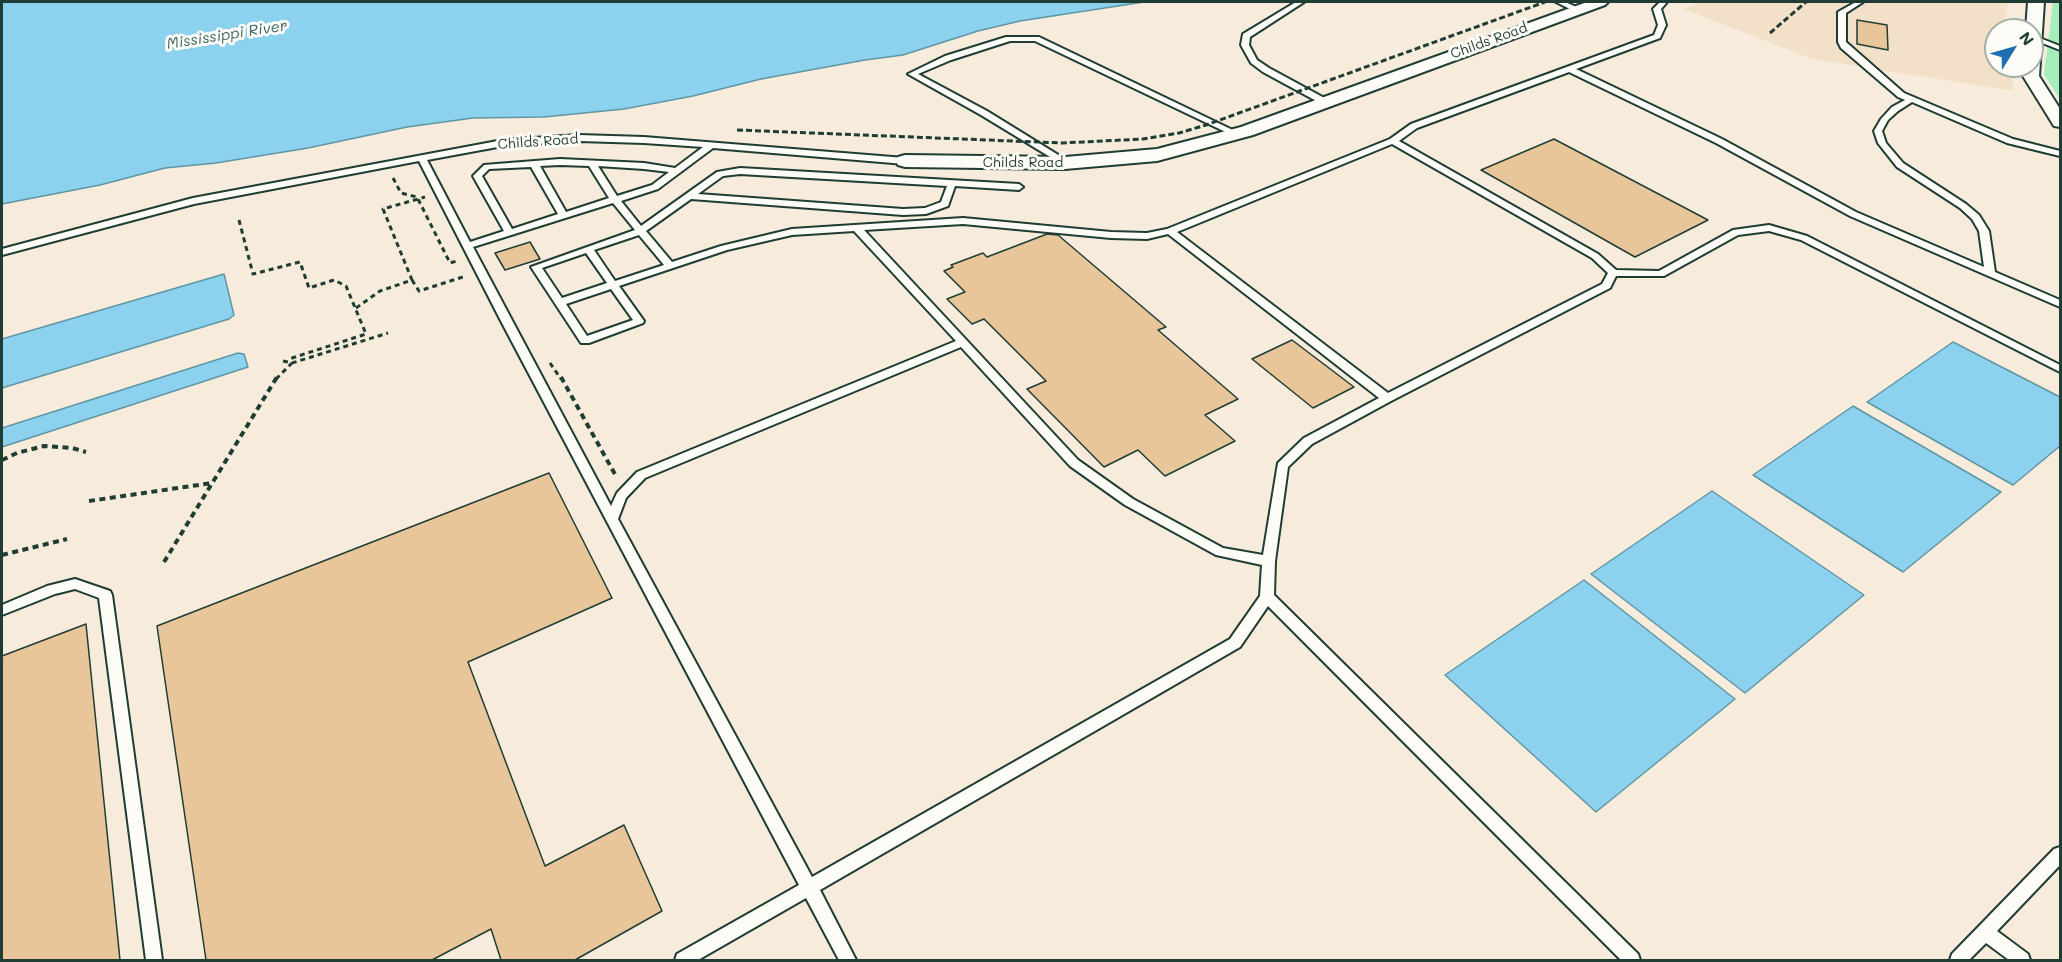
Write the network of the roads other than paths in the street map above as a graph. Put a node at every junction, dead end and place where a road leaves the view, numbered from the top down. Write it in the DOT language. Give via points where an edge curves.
graph roads {
  1 [pos="1300,2"];
  2 [pos="1600,2"];
  3 [pos="1663,2"];
  4 [pos="1860,2"];
  5 [pos="2036,2"];
  6 [pos="1568,5"];
  7 [pos="2035,18"];
  8 [pos="2044,41"];
  9 [pos="2061,48"];
  10 [pos="1569,69"];
  11 [pos="2032,78"];
  12 [pos="1910,100"];
  13 [pos="1325,102"];
  14 [pos="2061,122"];
  15 [pos="1237,134"];
  16 [pos="1393,141"];
  17 [pos="710,146"];
  18 [pos="2061,153"];
  19 [pos="421,157"];
  20 [pos="874,159"];
  21 [pos="905,161"];
  22 [pos="1065,163"];
  23 [pos="534,164"];
  24 [pos="592,164"];
  25 [pos="678,171"];
  26 [pos="868,178"];
  27 [pos="952,183"];
  28 [pos="1019,187"];
  29 [pos="688,196"];
  30 [pos="615,200"];
  31 [pos="564,216"];
  32 [pos="857,228"];
  33 [pos="640,231"];
  34 [pos="1170,231"];
  35 [pos="510,233"];
  36 [pos="588,249"];
  37 [pos="470,251"];
  38 [pos="2,252"];
  39 [pos="670,266"];
  40 [pos="1613,273"];
  41 [pos="1990,273"];
  42 [pos="612,285"];
  43 [pos="561,302"];
  44 [pos="2061,304"];
  45 [pos="964,342"];
  46 [pos="2061,369"];
  47 [pos="1387,398"];
  48 [pos="612,519"];
  49 [pos="1269,561"];
  50 [pos="1267,597"];
  51 [pos="2,610"];
  52 [pos="2061,854"];
  53 [pos="809,887"];
  54 [pos="1985,932"];
  55 [pos="154,960"];
  56 [pos="683,960"];
  57 [pos="848,960"];
  58 [pos="1632,960"];
  59 [pos="1958,960"];
  60 [pos="2022,960"];
  1 -- 13 [label="lane" via="1246,36 1245,45 1254,61 1266,70"];
  2 -- 6 [label="street, Childs Road"];
  3 -- 10 [label="lane" via="1657,9 1662,25 1657,36"];
  4 -- 12 [label="lane" via="1842,12 1844,46"];
  5 -- 7 [label="street"];
  6 -- 13 [label="street, Childs Road"];
  8 -- 9 [label="lane"];
  10 -- 16 [label="lane" via="1414,126"];
  10 -- 41 [label="lane" via="1719,141 1853,214"];
  11 -- 14 [label="street"];
  12 -- 18 [label="lane" via="2010,141"];
  12 -- 41 [label="lane" via="1885,119 1878,131 1882,143 1900,165 1976,217 1984,231"];
  13 -- 15 [label="street, Childs Road"];
  15 -- 22 [label="street, Childs Road" via="1157,155"];
  15 -- 22 [label="lane" via="1036,39 1010,39 912,74"];
  16 -- 34 [label="lane"];
  16 -- 40 [label="lane" via="1595,256"];
  17 -- 19 [label="lane, Childs Road" via="579,138 502,143"];
  17 -- 20 [label="lane, Childs Road"];
  17 -- 25 [label="lane"];
  19 -- 37 [label="lane"];
  19 -- 38 [label="lane, Childs Road" via="193,201"];
  20 -- 21 [label="lane, Childs Road"];
  20 -- 26 [label="lane"];
  21 -- 22 [label="street, Childs Road"];
  23 -- 24 [label="lane"];
  23 -- 31 [label="lane"];
  23 -- 35 [label="lane" via="487,167 477,176"];
  24 -- 25 [label="lane"];
  24 -- 30 [label="lane"];
  25 -- 30 [label="lane" via="655,187"];
  26 -- 27 [label="lane"];
  26 -- 29 [label="lane" via="740,171 720,174"];
  27 -- 28 [label="lane"];
  27 -- 29 [label="lane" via="945,204 926,211"];
  29 -- 33 [label="lane"];
  30 -- 31 [label="lane"];
  30 -- 33 [label="lane"];
  31 -- 35 [label="lane"];
  32 -- 34 [label="lane" via="963,221 1111,235 1147,236"];
  32 -- 39 [label="lane" via="792,232"];
  32 -- 45 [label="lane"];
  33 -- 36 [label="lane"];
  33 -- 39 [label="lane"];
  34 -- 47 [label="lane"];
  35 -- 37 [label="lane"];
  36 -- 42 [label="lane"];
  36 -- 43 [label="lane" via="536,267"];
  37 -- 48 [label="lane"];
  39 -- 42 [label="lane"];
  40 -- 46 [label="lane" via="1661,274 1736,232 1769,228 1804,238"];
  40 -- 47 [label="lane" via="1606,286"];
  41 -- 44 [label="lane"];
  42 -- 43 [label="lane"];
  42 -- 43 [label="lane" via="639,321 585,341"];
  45 -- 48 [label="lane" via="641,475 621,496"];
  45 -- 49 [label="lane" via="1074,463 1129,502 1220,552"];
  47 -- 49 [label="lane" via="1308,441 1282,466"];
  48 -- 53 [label="lane"];
  49 -- 50 [label="lane"];
  50 -- 53 [label="lane" via="1235,643"];
  50 -- 58 [label="lane"];
  51 -- 55 [label="lane" via="75,584 105,595"];
  52 -- 54 [label="lane"];
  53 -- 56 [label="lane"];
  53 -- 57 [label="lane"];
  54 -- 59 [label="lane"];
  54 -- 60 [label="lane"];
}
